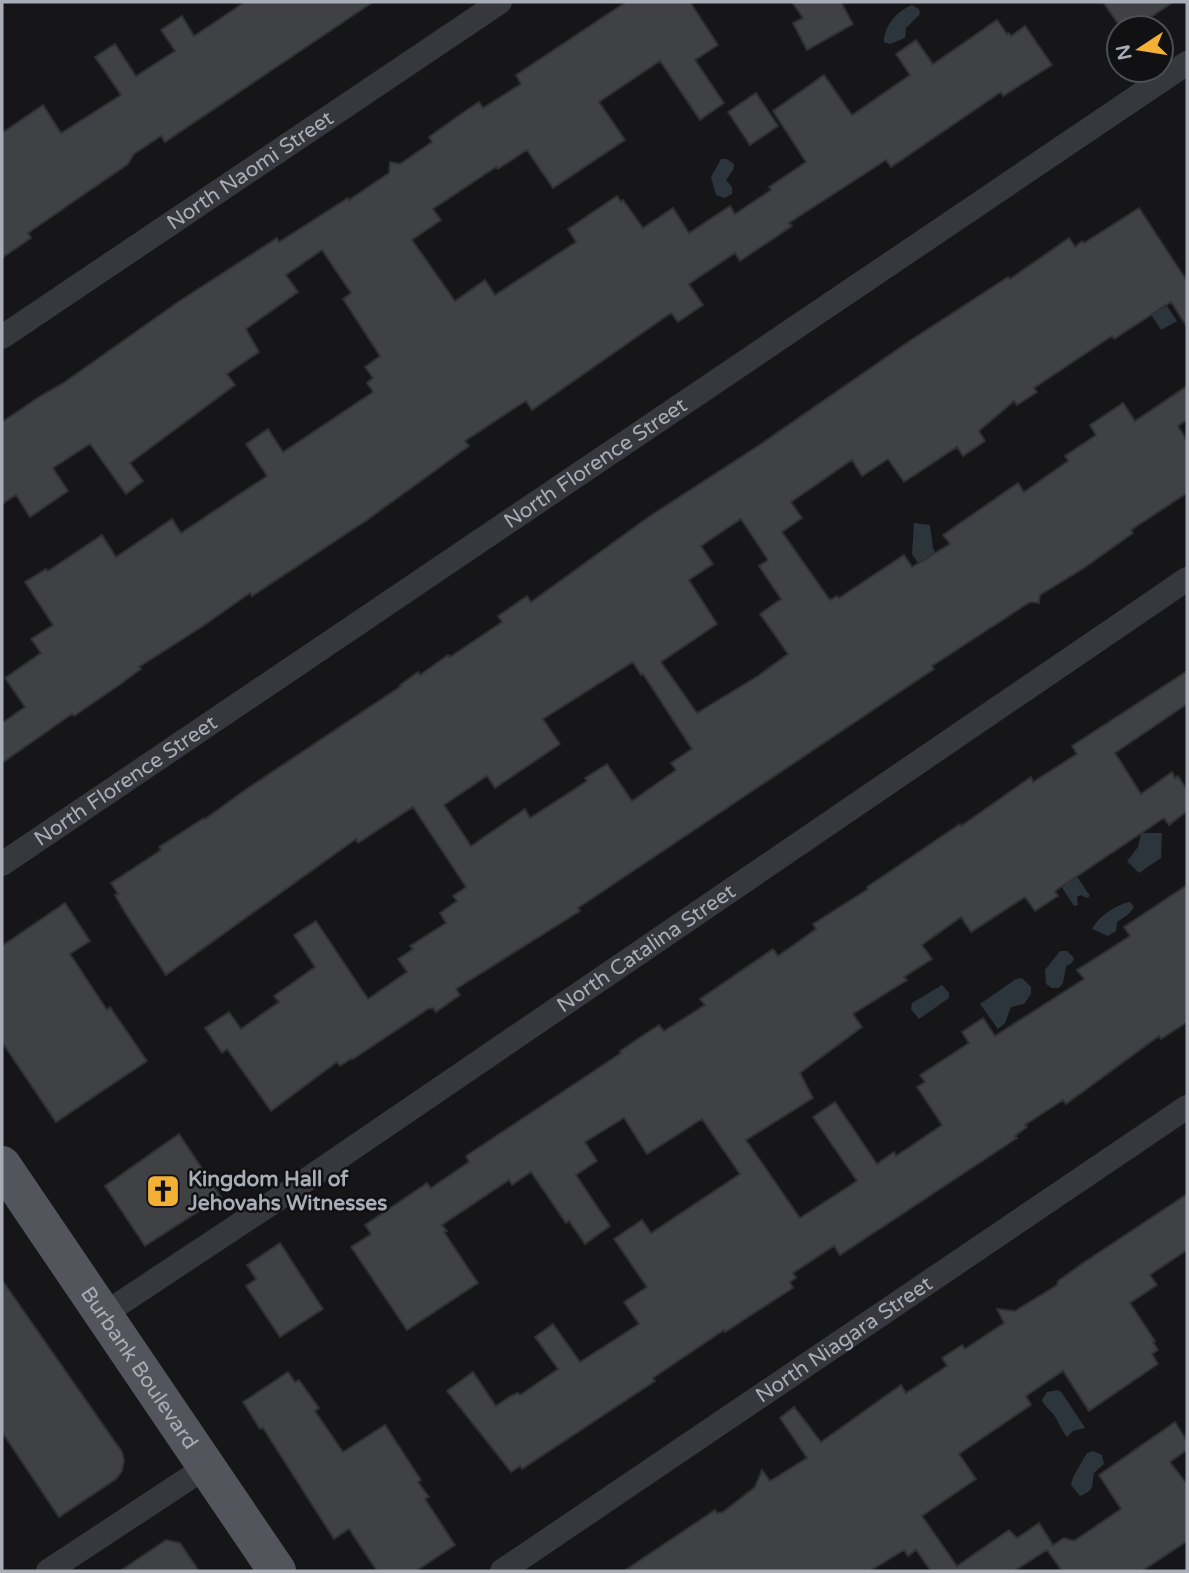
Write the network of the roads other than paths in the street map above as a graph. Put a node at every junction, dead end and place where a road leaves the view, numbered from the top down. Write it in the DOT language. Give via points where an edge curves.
graph roads {
  1 [pos="500,2"];
  2 [pos="1187,63"];
  3 [pos="2,337"];
  4 [pos="1187,579"];
  5 [pos="2,864"];
  6 [pos="1187,1107"];
  7 [pos="2,1165"];
  8 [pos="104,1314"];
  9 [pos="206,1467"];
  10 [pos="48,1571"];
  11 [pos="277,1571"];
  12 [pos="502,1571"];
  1 -- 3 [label="street, North Naomi Street"];
  2 -- 5 [label="street, North Florence Street"];
  4 -- 8 [label="street, North Catalina Street"];
  6 -- 12 [label="street, North Niagara Street"];
  7 -- 8 [label="main road, Burbank Boulevard"];
  8 -- 9 [label="main road, Burbank Boulevard"];
  9 -- 10 [label="street"];
  9 -- 11 [label="main road, Burbank Boulevard"];
}
